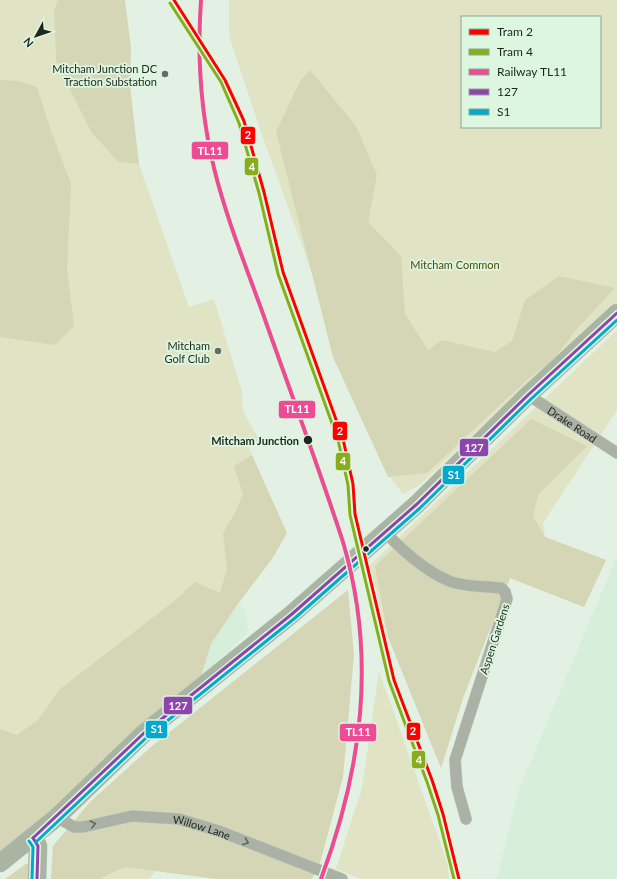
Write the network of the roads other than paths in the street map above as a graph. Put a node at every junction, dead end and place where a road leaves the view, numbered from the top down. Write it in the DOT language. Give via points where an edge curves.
graph roads {
  1 [pos="617,313"];
  2 [pos="528,395"];
  3 [pos="617,453"];
  4 [pos="382,535"];
  5 [pos="57,818"];
  6 [pos="466,819"];
  7 [pos="33,838"];
  8 [pos="0,863"];
  9 [pos="37,879"];
  10 [pos="342,879"];
  1 -- 2 [label="main road"];
  2 -- 3 [label="street, Drake Road"];
  2 -- 4 [label="main road" via="443,480"];
  4 -- 5 [label="main road" via="306,602 143,734"];
  4 -- 6 [label="street, Aspen Gardens" via="406,554 448,580 460,584 501,588 505,592 507,599 455,760 457,787"];
  5 -- 7 [label="main road"];
  5 -- 10 [label="street, Willow Lane, one-way" via="74,827 132,816 179,819 299,861"];
  7 -- 8 [label="main road"];
  7 -- 9 [label="main road" via="38,846"];
}
